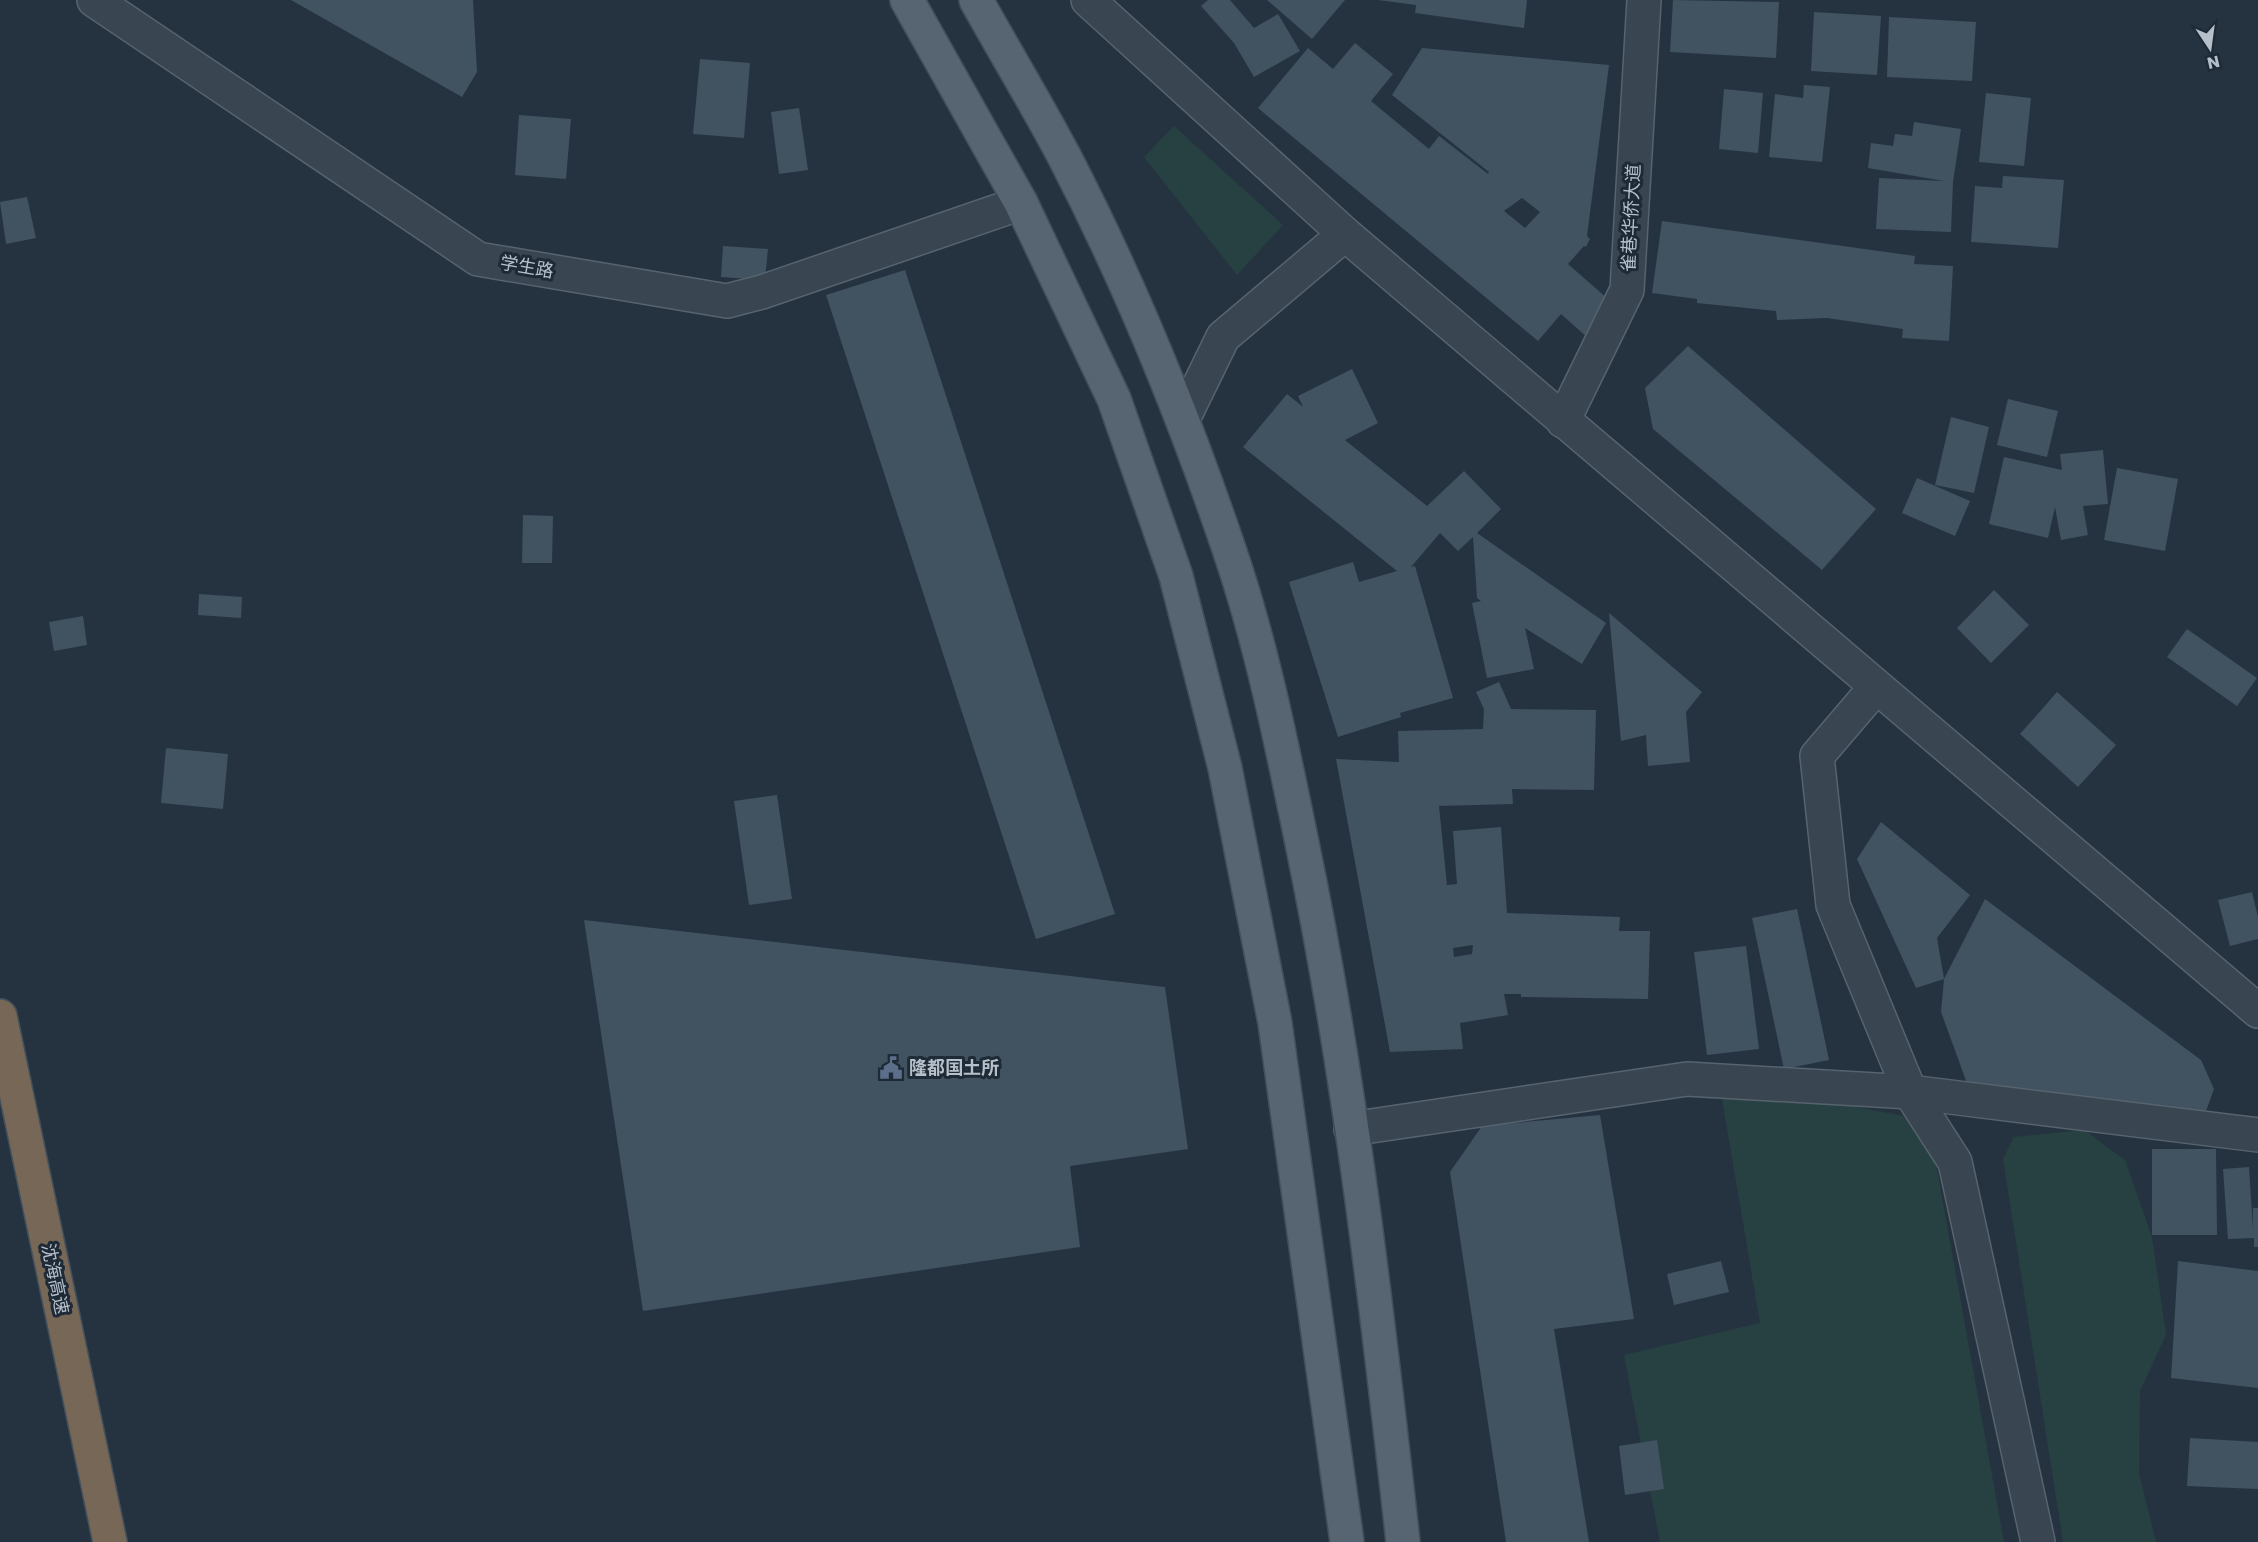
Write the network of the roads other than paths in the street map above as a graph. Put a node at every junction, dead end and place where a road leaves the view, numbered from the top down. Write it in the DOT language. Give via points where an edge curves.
graph roads {
  1 [pos="94,0"];
  2 [pos="907,0"];
  3 [pos="976,0"];
  4 [pos="1088,0"];
  5 [pos="1644,0"];
  6 [pos="1022,203"];
  7 [pos="1345,234"];
  8 [pos="1182,419"];
  9 [pos="1563,422"];
  10 [pos="1876,687"];
  11 [pos="2258,1011"];
  12 [pos="0,1016"];
  13 [pos="1910,1092"];
  14 [pos="1351,1129"];
  15 [pos="2258,1135"];
  16 [pos="110,1542"];
  17 [pos="1347,1542"];
  18 [pos="1403,1542"];
  19 [pos="2038,1542"];
  1 -- 6 [label="street, 学生路" via="478,259 727,301"];
  2 -- 6 [label="main road"];
  3 -- 8 [label="main road" via="1063,155 1123,278"];
  4 -- 7 [label="street"];
  5 -- 9 [label="street, 雀巷华侨大道" via="1627,290"];
  6 -- 17 [label="main road" via="1114,399 1176,576 1225,768 1275,1023"];
  7 -- 8 [label="street" via="1223,337"];
  7 -- 9 [label="street"];
  8 -- 14 [label="main road" via="1231,556 1279,731 1321,933"];
  9 -- 10 [label="street"];
  10 -- 11 [label="street"];
  10 -- 13 [label="street" via="1817,756 1833,905"];
  12 -- 16 [label="highway, 沈海高速"];
  13 -- 14 [label="street" via="1687,1079"];
  13 -- 15 [label="street"];
  13 -- 19 [label="street" via="1955,1162"];
  14 -- 18 [label="main road" via="1373,1273"];
}
